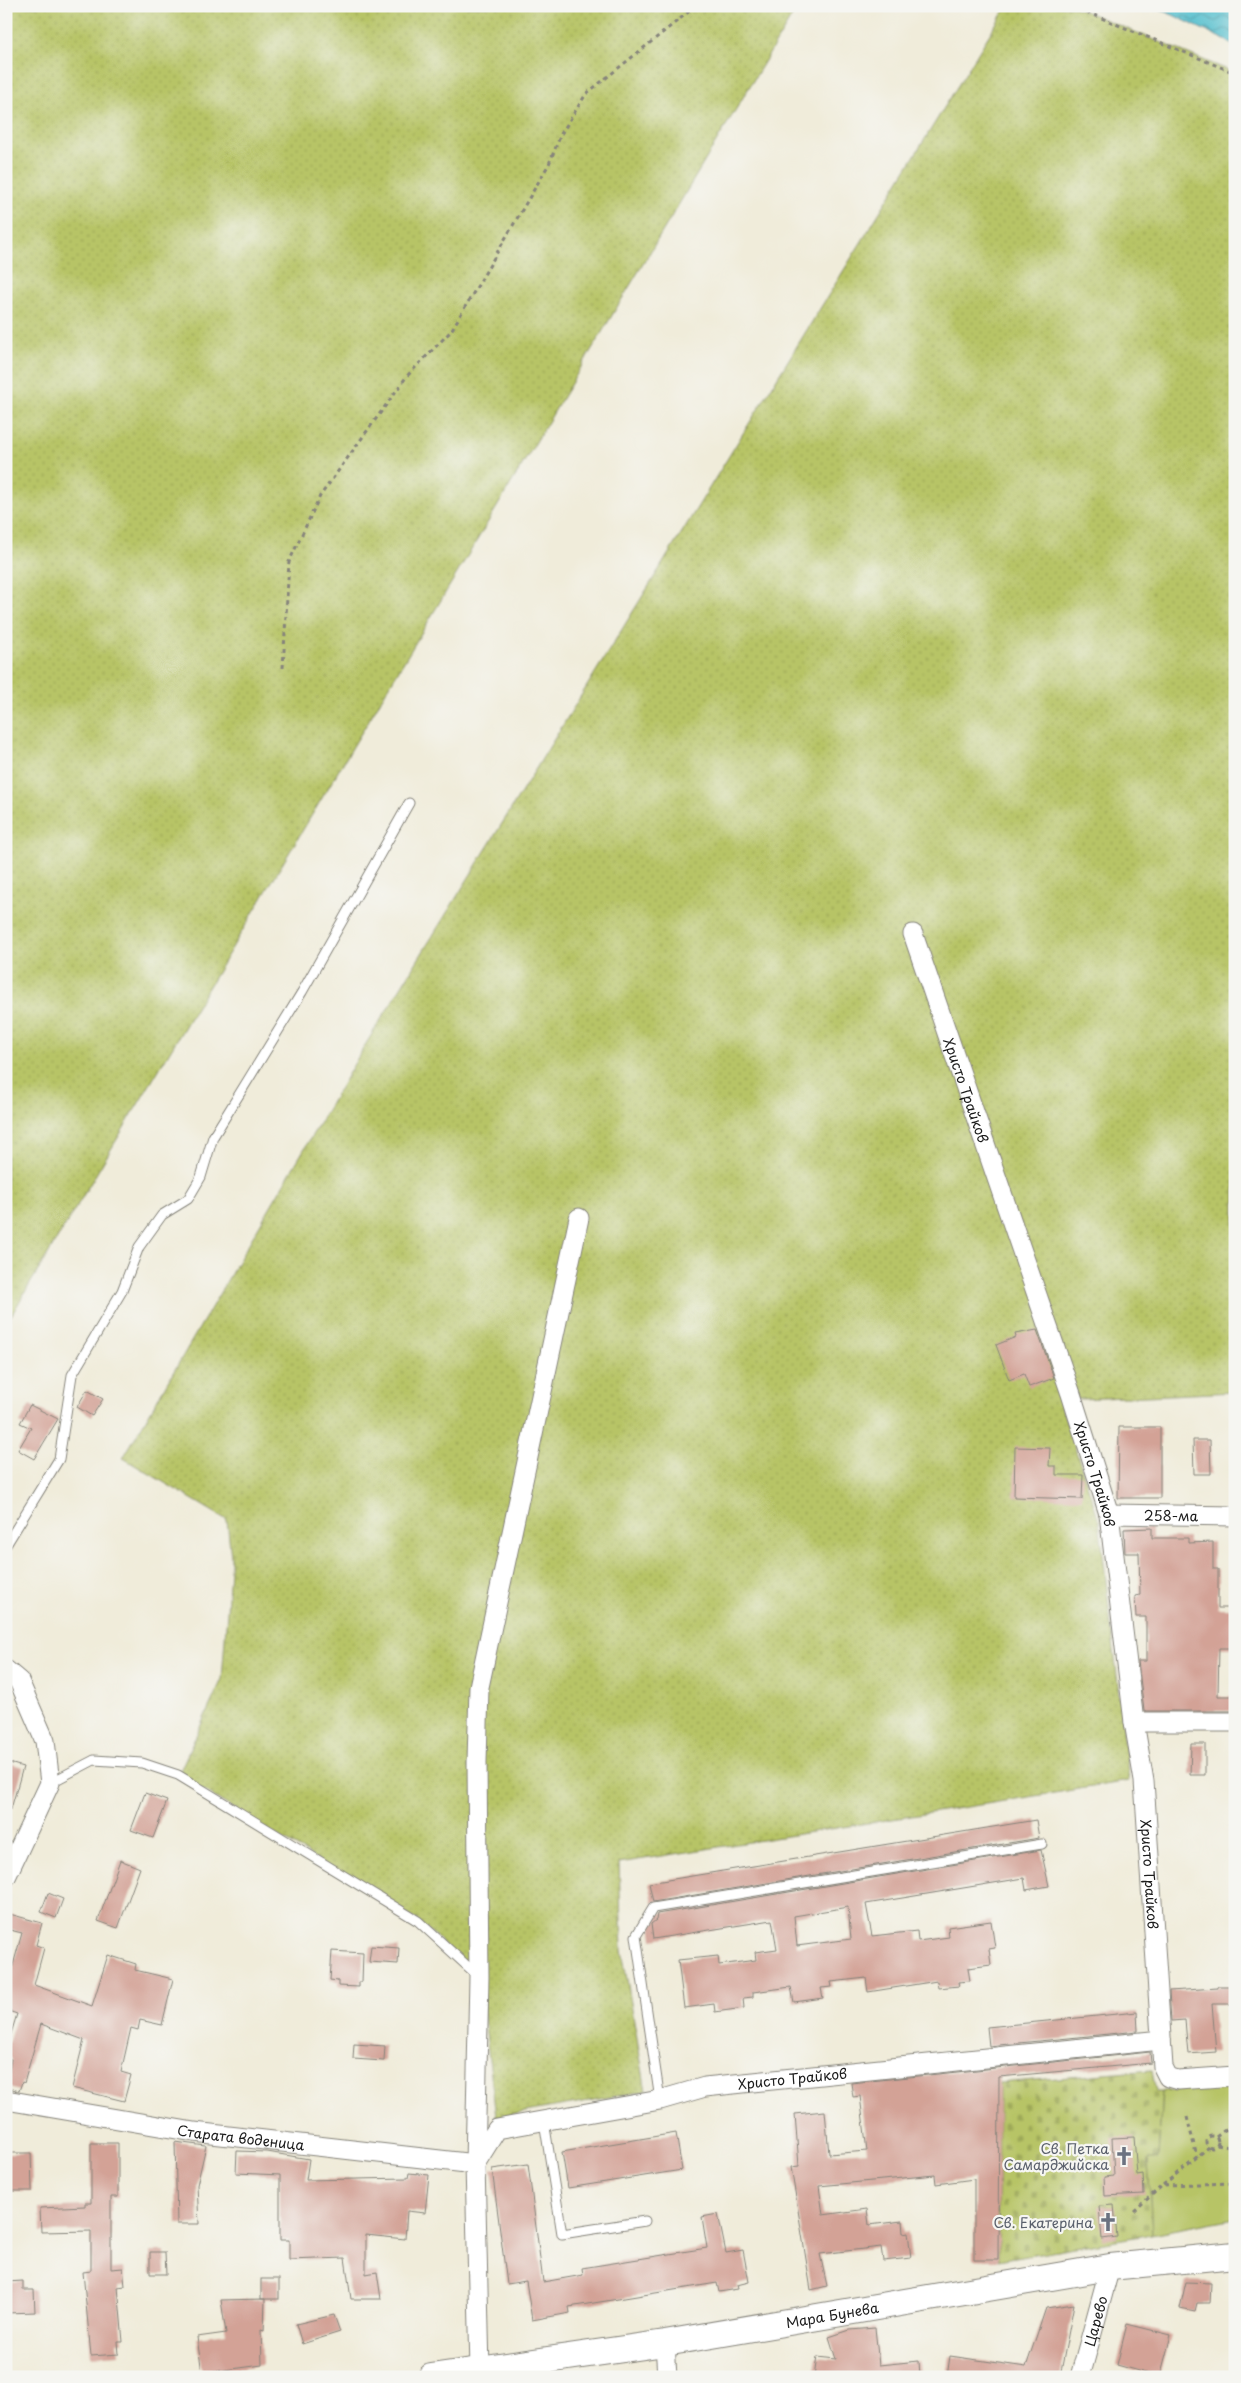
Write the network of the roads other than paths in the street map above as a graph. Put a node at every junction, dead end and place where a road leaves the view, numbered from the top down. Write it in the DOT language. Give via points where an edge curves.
graph roads {
  1 [pos="409,803"];
  2 [pos="912,934"];
  3 [pos="580,1218"];
  4 [pos="1109,1514"];
  5 [pos="1235,1516"];
  6 [pos="6,1545"];
  7 [pos="6,1670"];
  8 [pos="1134,1722"];
  9 [pos="1235,1722"];
  10 [pos="50,1783"];
  11 [pos="1042,1844"];
  12 [pos="6,1876"];
  13 [pos="479,1977"];
  14 [pos="1161,2040"];
  15 [pos="1235,2076"];
  16 [pos="6,2100"];
  17 [pos="660,2100"];
  18 [pos="544,2121"];
  19 [pos="475,2164"];
  20 [pos="645,2222"];
  21 [pos="1235,2255"];
  22 [pos="1110,2267"];
  23 [pos="665,2343"];
  24 [pos="480,2370"];
  25 [pos="431,2377"];
  26 [pos="668,2377"];
  27 [pos="1080,2377"];
  1 -- 6 [label="lane" via="302,992 213,1137 201,1177 188,1199 162,1215 139,1247 122,1291 72,1375 59,1459"];
  2 -- 4 [label="street, Христо Трайков" via="1071,1394"];
  3 -- 13 [label="street" via="479,1687"];
  4 -- 5 [label="street, 258-ма"];
  4 -- 8 [label="street, Христо Трайков"];
  7 -- 10 [label="street" via="19,1681 45,1741"];
  8 -- 9 [label="street"];
  8 -- 14 [label="street, Христо Трайков" via="1144,1781"];
  10 -- 12 [label="street"];
  10 -- 13 [label="lane" via="94,1760 142,1763 178,1775 418,1921"];
  11 -- 17 [label="lane" via="653,1908 636,1936"];
  13 -- 19 [label="street"];
  14 -- 15 [label="street, Христо Трайков" via="1163,2066 1168,2077 1178,2080"];
  14 -- 17 [label="street, Христо Трайков" via="705,2087"];
  16 -- 19 [label="street, Старата воденица" via="194,2132"];
  17 -- 18 [label="street, Христо Трайков"];
  18 -- 19 [label="street, Христо Трайков" via="497,2130"];
  18 -- 20 [label="lane" via="562,2234"];
  19 -- 24 [label="street"];
  21 -- 22 [label="street, Мара Бунева"];
  22 -- 23 [label="street, Мара Бунева"];
  22 -- 27 [label="street, Царево"];
  23 -- 24 [label="street, Мара Бунева"];
  23 -- 26 [label="street"];
  24 -- 25 [label="street, Мара Бунева"];
}
